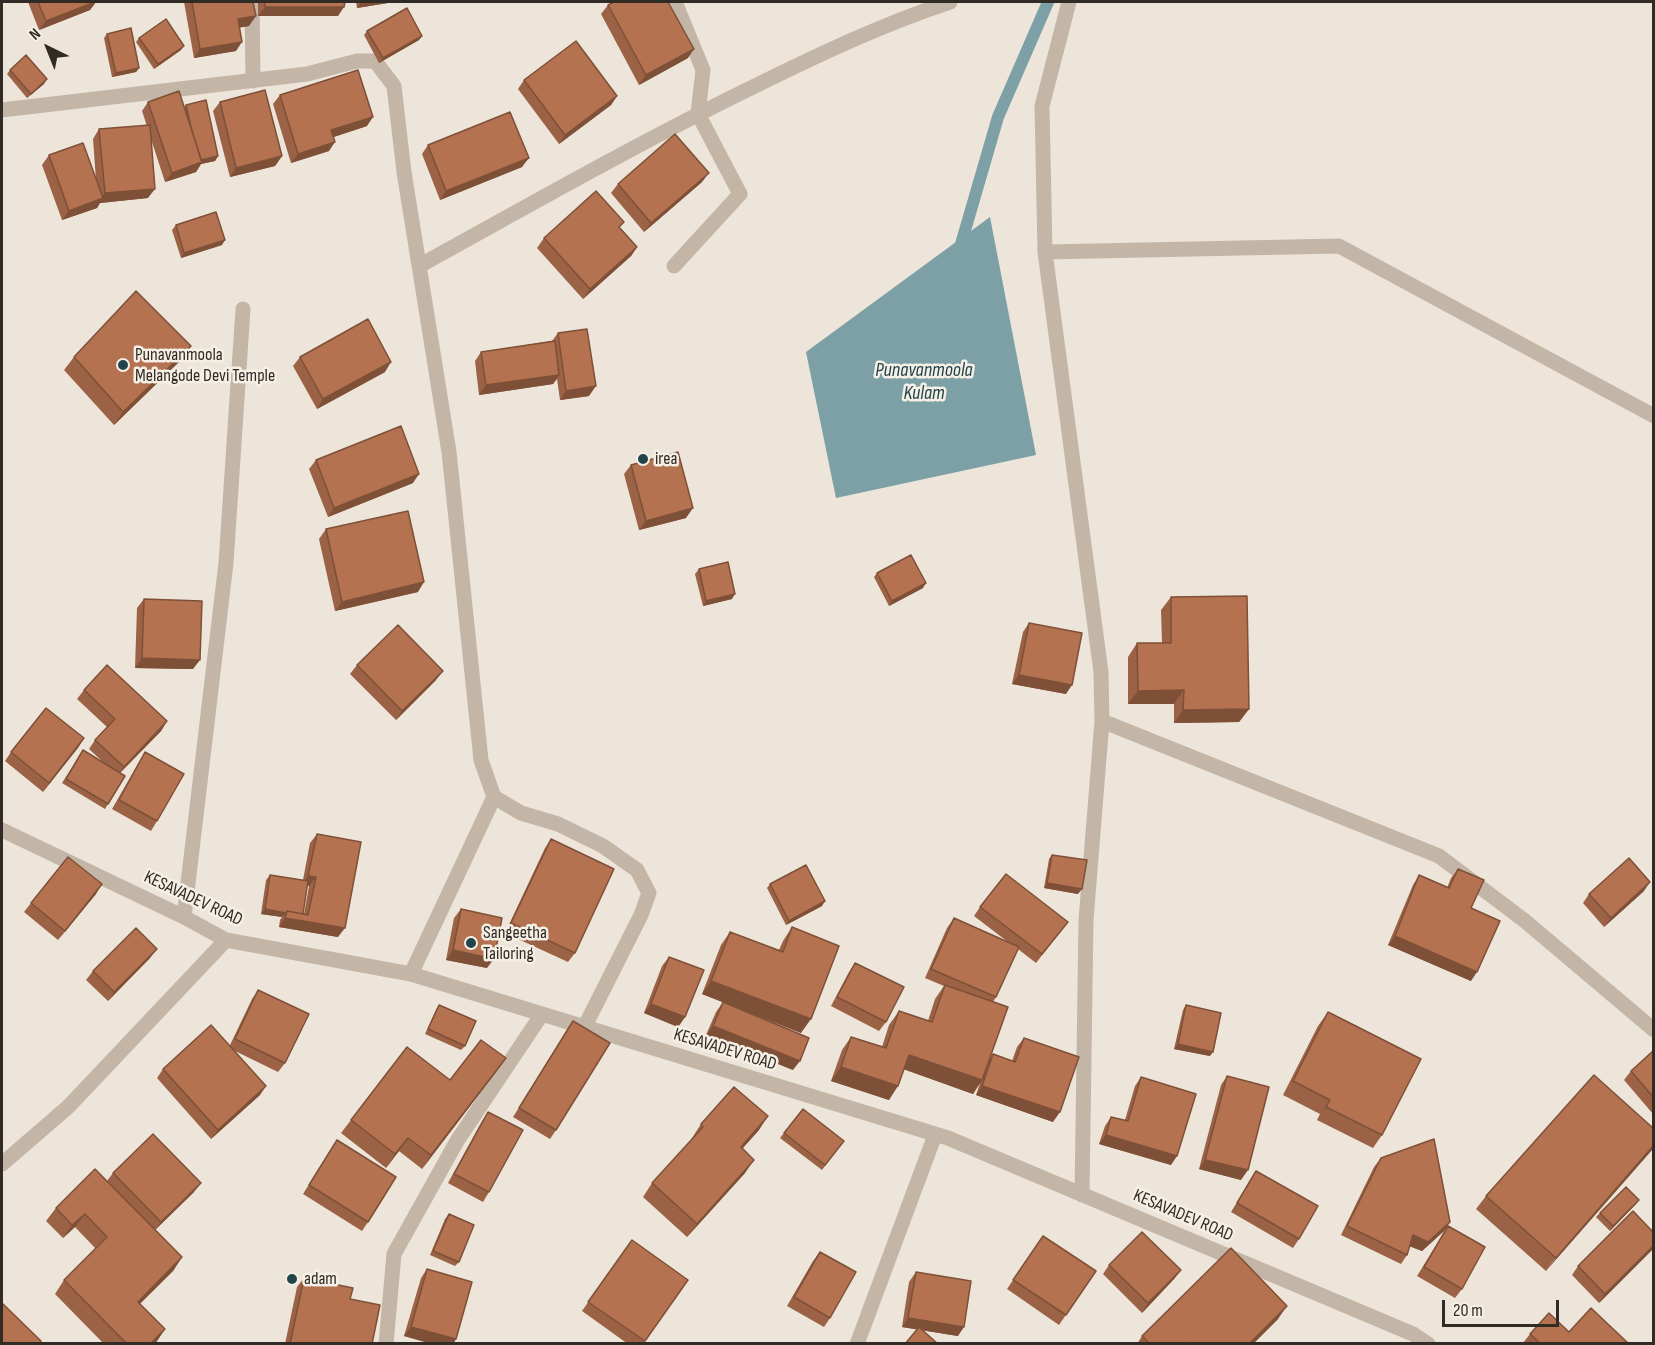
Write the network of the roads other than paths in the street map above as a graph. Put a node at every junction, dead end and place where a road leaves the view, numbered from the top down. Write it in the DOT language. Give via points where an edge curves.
graph roads {
  1 [pos="252,2"];
  2 [pos="675,2"];
  3 [pos="950,2"];
  4 [pos="1069,2"];
  5 [pos="254,81"];
  6 [pos="2,111"];
  7 [pos="698,114"];
  8 [pos="1045,252"];
  9 [pos="419,266"];
  10 [pos="674,266"];
  11 [pos="243,309"];
  12 [pos="1653,416"];
  13 [pos="1102,721"];
  14 [pos="494,797"];
  15 [pos="2,830"];
  16 [pos="184,916"];
  17 [pos="226,940"];
  18 [pos="411,974"];
  19 [pos="542,1014"];
  20 [pos="584,1028"];
  21 [pos="1653,1030"];
  22 [pos="935,1134"];
  23 [pos="2,1164"];
  24 [pos="1083,1195"];
  25 [pos="386,1344"];
  26 [pos="857,1344"];
  27 [pos="1428,1344"];
  1 -- 5 [label="street"];
  2 -- 7 [label="street" via="703,70"];
  3 -- 7 [label="street" via="909,15 827,51"];
  4 -- 8 [label="street" via="1042,106"];
  5 -- 6 [label="street"];
  5 -- 9 [label="street" via="375,61 394,86"];
  7 -- 9 [label="street"];
  7 -- 10 [label="street" via="740,194"];
  8 -- 12 [label="street" via="1339,246"];
  8 -- 13 [label="street" via="1101,672"];
  9 -- 14 [label="street" via="449,452 482,760"];
  11 -- 16 [label="street" via="226,562"];
  13 -- 21 [label="street" via="1439,856 1525,921"];
  13 -- 24 [label="street" via="1086,920"];
  14 -- 18 [label="street"];
  14 -- 20 [label="street" via="521,813 558,824 603,846 637,870 649,893"];
  15 -- 16 [label="street, KESAVADEV ROAD"];
  16 -- 17 [label="street, KESAVADEV ROAD"];
  17 -- 18 [label="street, KESAVADEV ROAD"];
  17 -- 23 [label="street" via="68,1107"];
  18 -- 19 [label="street, KESAVADEV ROAD"];
  19 -- 20 [label="street, KESAVADEV ROAD"];
  19 -- 25 [label="street" via="457,1141 394,1254"];
  20 -- 22 [label="street, KESAVADEV ROAD"];
  22 -- 24 [label="street, KESAVADEV ROAD"];
  22 -- 26 [label="street"];
  24 -- 27 [label="street, KESAVADEV ROAD" via="1413,1334"];
}
